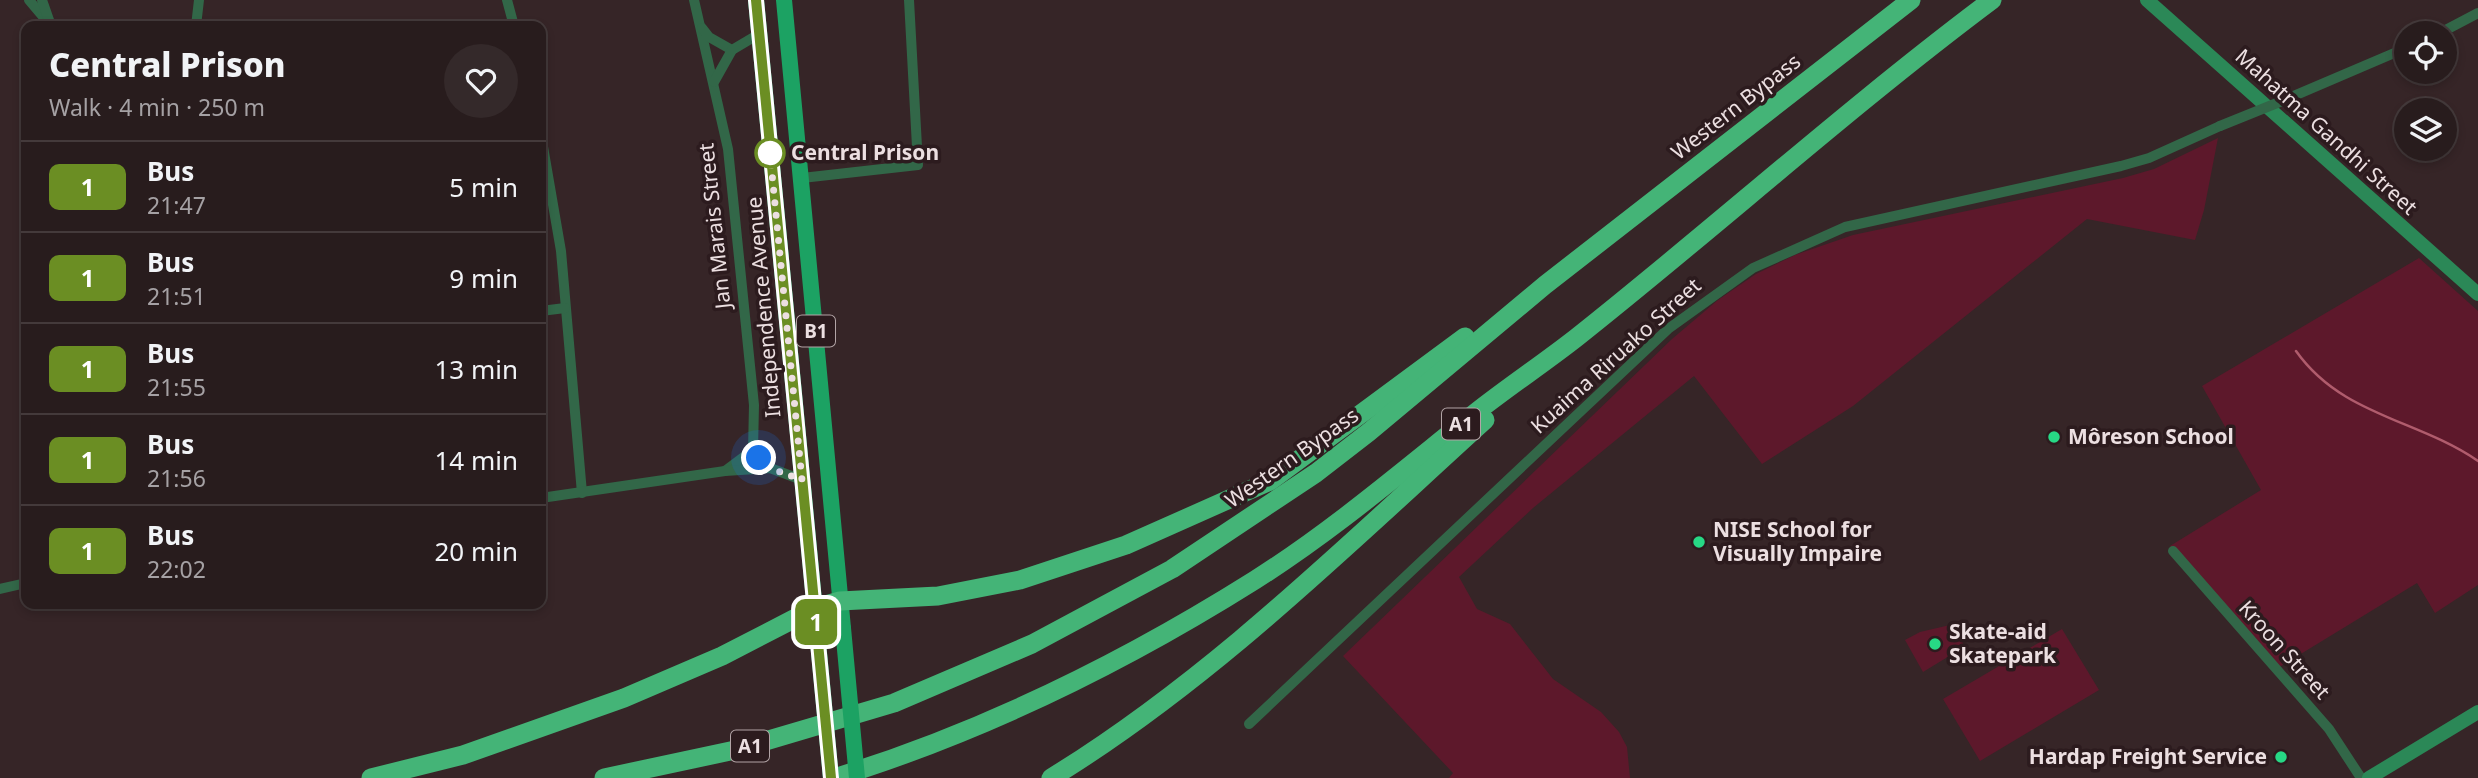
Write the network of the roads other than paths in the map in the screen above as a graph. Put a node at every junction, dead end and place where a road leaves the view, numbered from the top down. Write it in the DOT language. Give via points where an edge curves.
graph roads {
  1 [pos="29,0"];
  2 [pos="42,0"];
  3 [pos="199,0"];
  4 [pos="507,0"];
  5 [pos="694,0"];
  6 [pos="756,0"];
  7 [pos="786,0"];
  8 [pos="909,0"];
  9 [pos="1911,0"];
  10 [pos="1992,0"];
  11 [pos="2147,0"];
  12 [pos="2478,13"];
  13 [pos="47,21"];
  14 [pos="49,21"];
  15 [pos="197,21"];
  16 [pos="513,21"];
  17 [pos="2457,24"];
  18 [pos="700,26"];
  19 [pos="759,34"];
  20 [pos="732,50"];
  21 [pos="2394,53"];
  22 [pos="714,82"];
  23 [pos="546,159"];
  24 [pos="802,178"];
  25 [pos="1545,285"];
  26 [pos="2478,294"];
  27 [pos="565,307"];
  28 [pos="546,310"];
  29 [pos="1574,339"];
  30 [pos="754,450"];
  31 [pos="770,468"];
  32 [pos="725,471"];
  33 [pos="802,480"];
  34 [pos="582,493"];
  35 [pos="546,497"];
  36 [pos="2173,551"];
  37 [pos="21,584"];
  38 [pos="0,589"];
  39 [pos="840,601"];
  40 [pos="815,608"];
  41 [pos="2478,712"];
  42 [pos="1250,724"];
  43 [pos="371,778"];
  44 [pos="604,778"];
  45 [pos="833,778"];
  46 [pos="857,778"];
  47 [pos="1051,778"];
  48 [pos="2361,778"];
  49 [pos="2369,778"];
  1 -- 13 [label="street"];
  2 -- 14 [label="street"];
  3 -- 15 [label="street"];
  4 -- 16 [label="street"];
  5 -- 18 [label="street, Jan Marais Street"];
  6 -- 19 [label="main road, Independence Avenue / B1"];
  7 -- 24 [label="main road, B1"];
  8 -- 24 [label="street" via="918,165"];
  9 -- 25 [label="highway, Western Bypass / A1"];
  10 -- 29 [label="highway, A1"];
  11 -- 26 [label="street, Mahatma Gandhi Street"];
  12 -- 17 [label="street"];
  18 -- 20 [label="street"];
  18 -- 22 [label="street, Jan Marais Street"];
  19 -- 20 [label="street"];
  19 -- 33 [label="main road, Independence Avenue / B1"];
  20 -- 22 [label="street"];
  21 -- 42 [label="street, Kuaima Riruako Street, bridge" via="2149,158 1845,227 1753,268 1668,329"];
  22 -- 30 [label="street, Jan Marais Street" via="734,196 754,405"];
  23 -- 27 [label="street"];
  24 -- 39 [label="main road, B1"];
  25 -- 39 [label="highway" via="1514,300 1270,481 1199,513 1126,545 1020,580 938,596"];
  25 -- 44 [label="highway, Western Bypass / A1" via="1316,473 1172,569 1032,644 894,703 784,737"];
  27 -- 28 [label="street"];
  27 -- 34 [label="street"];
  29 -- 45 [label="highway, A1" via="1318,537 1245,586 1116,661 1032,703"];
  29 -- 47 [label="highway" via="1222,655"];
  30 -- 31 [label="street"];
  30 -- 32 [label="street"];
  31 -- 32 [label="street"];
  31 -- 33 [label="street"];
  32 -- 34 [label="street"];
  33 -- 40 [label="main road, Independence Avenue / B1"];
  34 -- 35 [label="street"];
  36 -- 48 [label="street, Kroon Street" via="2329,729"];
  37 -- 38 [label="street"];
  39 -- 40 [label="highway"];
  39 -- 46 [label="main road, B1, bridge"];
  40 -- 43 [label="highway" via="722,656 624,698 463,755"];
  40 -- 45 [label="main road, Independence Avenue / B1, bridge"];
  41 -- 49 [label="street"];
}
